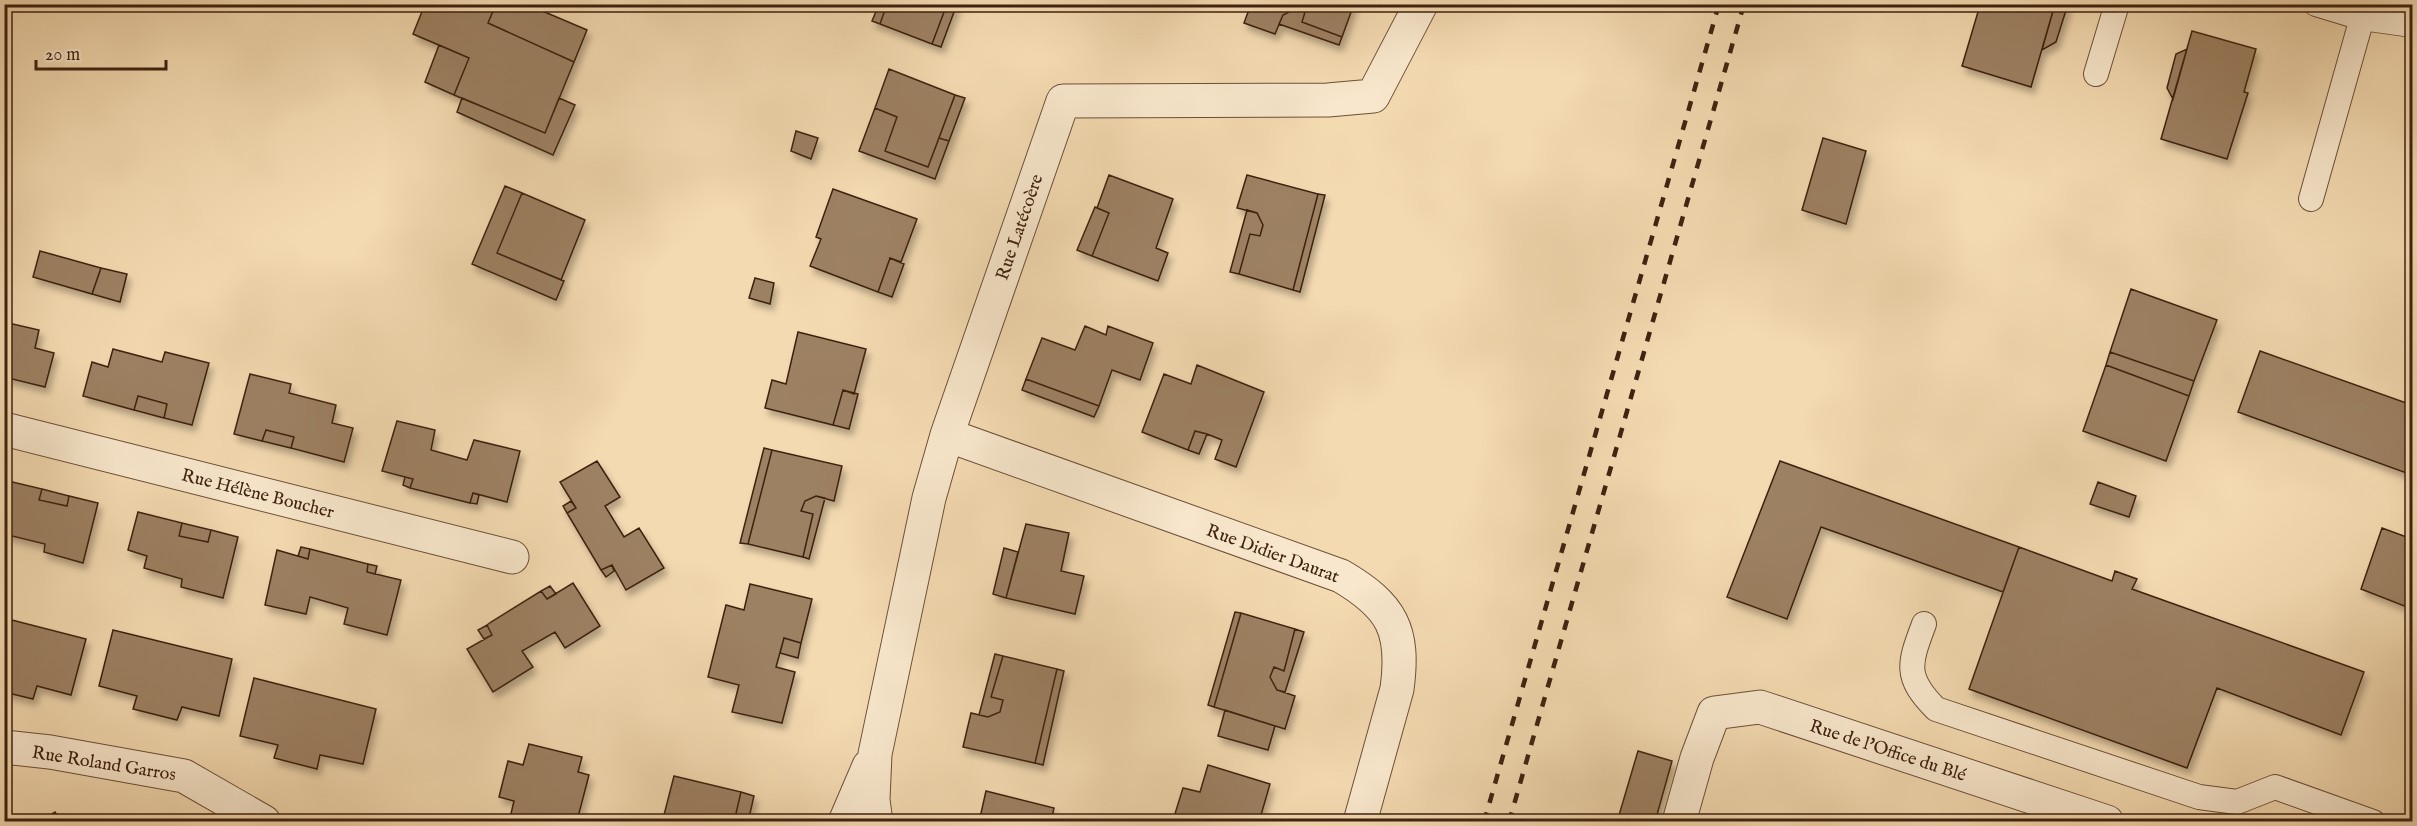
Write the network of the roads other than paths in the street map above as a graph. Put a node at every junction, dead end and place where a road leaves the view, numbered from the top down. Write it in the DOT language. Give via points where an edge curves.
graph roads {
  1 [pos="1421,4"];
  2 [pos="2117,4"];
  3 [pos="2316,4"];
  4 [pos="2362,18"];
  5 [pos="2412,25"];
  6 [pos="2096,74"];
  7 [pos="2311,199"];
  8 [pos="4,429"];
  9 [pos="947,435"];
  10 [pos="512,557"];
  11 [pos="1924,624"];
  12 [pos="4,747"];
  13 [pos="874,754"];
  14 [pos="264,822"];
  15 [pos="845,822"];
  16 [pos="876,822"];
  17 [pos="1360,822"];
  18 [pos="1679,822"];
  19 [pos="2107,822"];
  20 [pos="2373,822"];
  1 -- 9 [label="street, Rue Latécoère" via="1373,96 1328,100 1063,100"];
  2 -- 6 [label="lane"];
  3 -- 4 [label="lane"];
  4 -- 5 [label="lane"];
  4 -- 7 [label="lane"];
  8 -- 10 [label="street, Rue Hélène Boucher"];
  9 -- 13 [label="street, Rue Latécoère" via="929,498"];
  9 -- 17 [label="street, Rue Didier Daurat" via="1341,576 1367,592 1383,607 1394,628 1400,669"];
  11 -- 20 [label="lane" via="1912,655 1912,673 1919,692 1936,709 2199,798 2237,802 2275,787"];
  12 -- 14 [label="street, Rue Roland Garros" via="184,776"];
  13 -- 15 [label="street, Rue Latécoère"];
  13 -- 16 [label="street, Rue Latécoère"];
  18 -- 19 [label="street, Rue de l'Office du Blé" via="1714,713 1760,707"];
}
